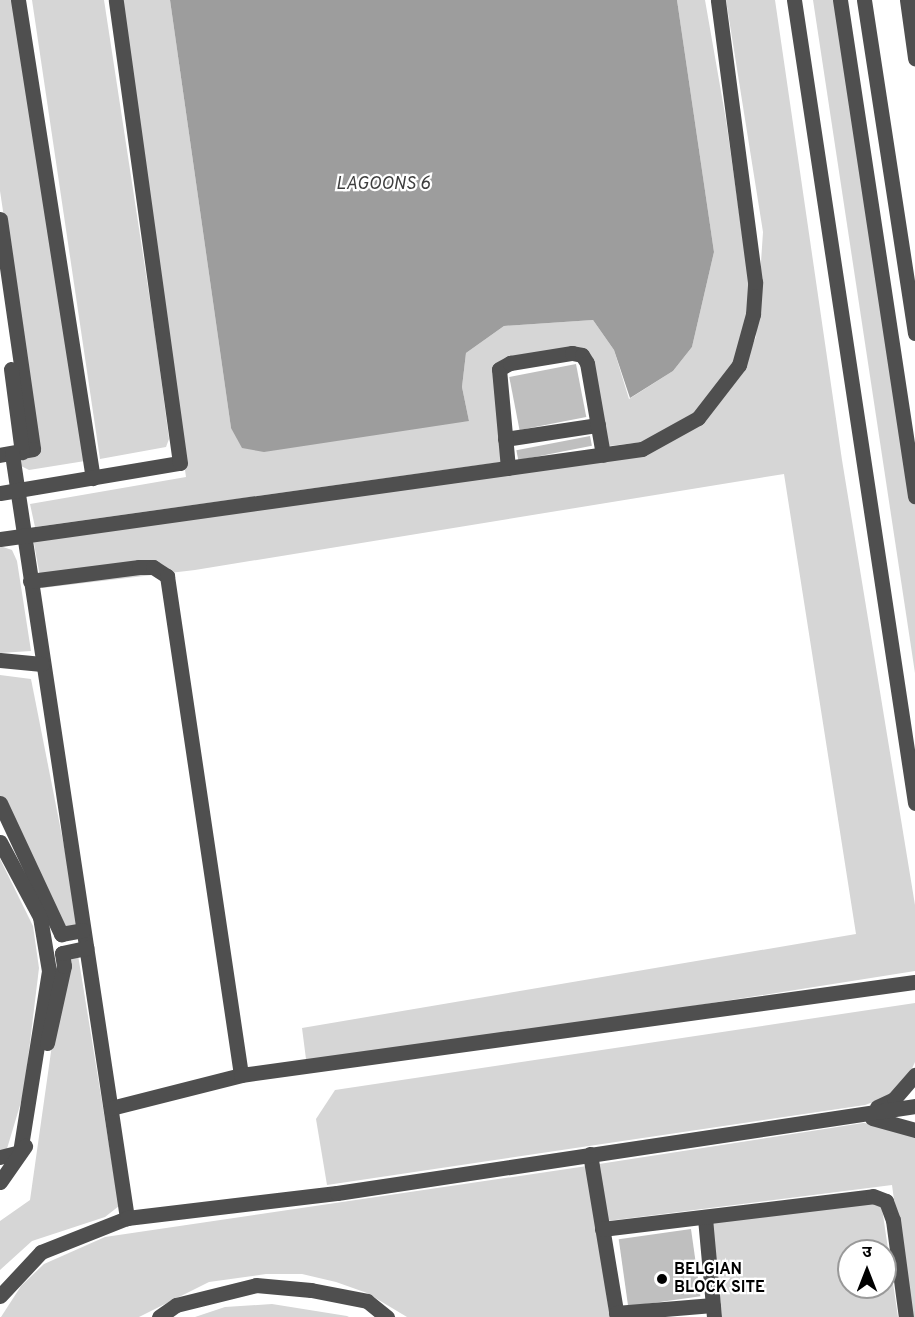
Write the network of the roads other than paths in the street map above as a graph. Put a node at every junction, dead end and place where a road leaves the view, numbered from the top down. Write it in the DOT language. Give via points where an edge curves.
graph roads {
  1 [pos="18,0"];
  2 [pos="116,0"];
  3 [pos="718,0"];
  4 [pos="794,0"];
  5 [pos="840,0"];
  6 [pos="864,0"];
  7 [pos="907,0"];
  8 [pos="915,58"];
  9 [pos="0,219"];
  10 [pos="915,333"];
  11 [pos="11,369"];
  12 [pos="598,425"];
  13 [pos="505,440"];
  14 [pos="7,452"];
  15 [pos="603,454"];
  16 [pos="508,468"];
  17 [pos="93,478"];
  18 [pos="18,491"];
  19 [pos="0,493"];
  20 [pos="915,496"];
  21 [pos="25,534"];
  22 [pos="0,539"];
  23 [pos="30,581"];
  24 [pos="0,660"];
  25 [pos="42,664"];
  26 [pos="0,803"];
  27 [pos="915,803"];
  28 [pos="0,842"];
  29 [pos="83,930"];
  30 [pos="86,948"];
  31 [pos="915,982"];
  32 [pos="241,1075"];
  33 [pos="915,1075"];
  34 [pos="915,1106"];
  35 [pos="111,1108"];
  36 [pos="858,1116"];
  37 [pos="915,1130"];
  38 [pos="590,1154"];
  39 [pos="0,1157"];
  40 [pos="0,1182"];
  41 [pos="127,1218"];
  42 [pos="705,1218"];
  43 [pos="602,1229"];
  44 [pos="0,1296"];
  45 [pos="714,1311"];
  46 [pos="616,1315"];
  47 [pos="159,1317"];
  48 [pos="387,1317"];
  49 [pos="906,1317"];
  1 -- 17 [label="street"];
  2 -- 17 [label="street" via="180,463"];
  3 -- 15 [label="street" via="755,282 753,314 739,365 698,418 642,449"];
  4 -- 27 [label="street"];
  5 -- 20 [label="street"];
  6 -- 10 [label="street"];
  7 -- 8 [label="street"];
  9 -- 14 [label="street" via="33,449"];
  11 -- 14 [label="street"];
  12 -- 13 [label="street"];
  12 -- 13 [label="street" via="587,363 582,355 572,353 510,363 499,369"];
  12 -- 15 [label="street"];
  13 -- 16 [label="street"];
  14 -- 18 [label="street"];
  15 -- 16 [label="street"];
  16 -- 21 [label="street"];
  17 -- 18 [label="street"];
  18 -- 19 [label="street"];
  18 -- 21 [label="street"];
  21 -- 22 [label="street"];
  21 -- 23 [label="street"];
  23 -- 25 [label="street"];
  23 -- 32 [label="street" via="139,567 153,567 167,576"];
  24 -- 25 [label="street"];
  25 -- 29 [label="street"];
  26 -- 29 [label="street" via="62,934"];
  28 -- 39 [label="street" via="40,916 49,971 20,1152"];
  29 -- 30 [label="street"];
  30 -- 35 [label="street"];
  30 -- 40 [label="street" via="62,953 64,966 23,1155"];
  31 -- 32 [label="street"];
  32 -- 35 [label="street"];
  33 -- 36 [label="street" via="894,1099"];
  34 -- 36 [label="street"];
  35 -- 41 [label="street"];
  36 -- 37 [label="street" via="896,1121"];
  36 -- 38 [label="street"];
  38 -- 41 [label="street" via="337,1193"];
  38 -- 43 [label="street"];
  41 -- 44 [label="street" via="41,1251"];
  42 -- 43 [label="street"];
  42 -- 45 [label="street"];
  42 -- 49 [label="street" via="873,1196 886,1200"];
  43 -- 46 [label="street"];
  45 -- 46 [label="street"];
  47 -- 48 [label="street" via="176,1305 256,1285 311,1290 367,1302"];
}
